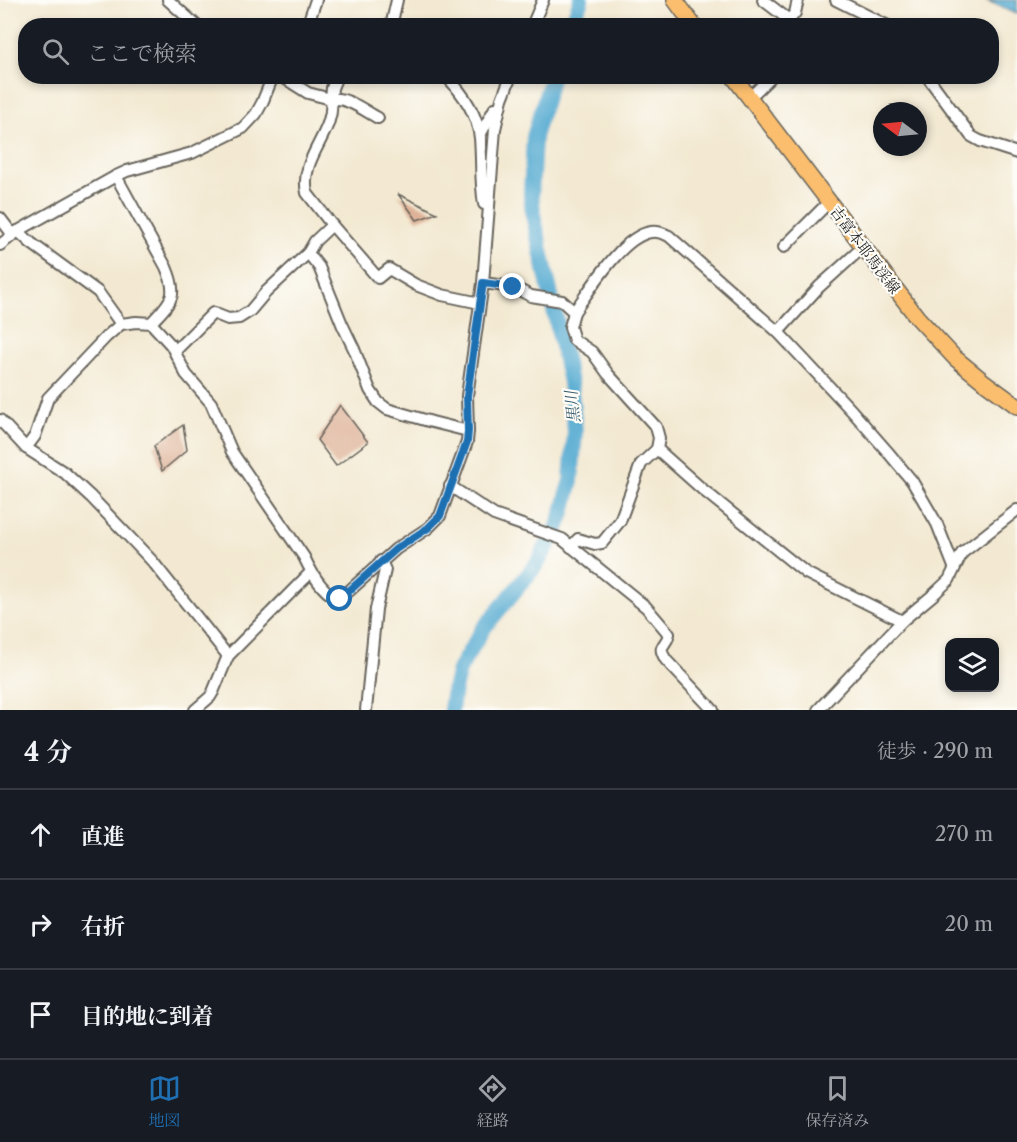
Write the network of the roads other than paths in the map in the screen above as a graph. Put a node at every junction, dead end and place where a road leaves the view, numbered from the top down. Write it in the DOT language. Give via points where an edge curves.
graph roads {
  1 [pos="168,0"];
  2 [pos="316,0"];
  3 [pos="397,0"];
  4 [pos="543,0"];
  5 [pos="675,0"];
  6 [pos="763,0"];
  7 [pos="798,0"];
  8 [pos="836,0"];
  9 [pos="188,18"];
  10 [pos="310,18"];
  11 [pos="395,18"];
  12 [pos="535,18"];
  13 [pos="688,18"];
  14 [pos="783,18"];
  15 [pos="792,18"];
  16 [pos="872,18"];
  17 [pos="271,84"];
  18 [pos="289,84"];
  19 [pos="334,84"];
  20 [pos="454,84"];
  21 [pos="508,84"];
  22 [pos="739,84"];
  23 [pos="764,84"];
  24 [pos="933,84"];
  25 [pos="749,98"];
  26 [pos="331,99"];
  27 [pos="500,109"];
  28 [pos="378,118"];
  29 [pos="480,135"];
  30 [pos="1017,153"];
  31 [pos="116,177"];
  32 [pos="829,202"];
  33 [pos="488,206"];
  34 [pos="0,218"];
  35 [pos="332,225"];
  36 [pos="16,233"];
  37 [pos="0,246"];
  38 [pos="784,247"];
  39 [pos="863,247"];
  40 [pos="308,253"];
  41 [pos="483,283"];
  42 [pos="480,303"];
  43 [pos="574,312"];
  44 [pos="151,323"];
  45 [pos="121,324"];
  46 [pos="778,332"];
  47 [pos="175,351"];
  48 [pos="1017,406"];
  49 [pos="0,420"];
  50 [pos="468,431"];
  51 [pos="26,448"];
  52 [pos="657,449"];
  53 [pos="450,486"];
  54 [pos="1017,510"];
  55 [pos="571,547"];
  56 [pos="381,561"];
  57 [pos="954,567"];
  58 [pos="311,573"];
  59 [pos="902,621"];
  60 [pos="228,656"];
  61 [pos="195,710"];
  62 [pos="366,710"];
  63 [pos="713,710"];
  64 [pos="818,710"];
  1 -- 9 [label="street"];
  2 -- 10 [label="street"];
  3 -- 11 [label="street"];
  4 -- 12 [label="street"];
  5 -- 13 [label="main road"];
  6 -- 14 [label="street"];
  7 -- 15 [label="street"];
  8 -- 16 [label="street"];
  17 -- 31 [label="street" via="256,114 243,128 192,153"];
  18 -- 26 [label="street"];
  19 -- 26 [label="street"];
  20 -- 29 [label="street" via="474,115"];
  21 -- 27 [label="street"];
  22 -- 25 [label="main road, 吉富本耶馬渓線"];
  23 -- 25 [label="street"];
  24 -- 30 [label="street" via="971,136"];
  25 -- 32 [label="main road, 吉富本耶馬渓線"];
  26 -- 28 [label="street" via="346,100"];
  26 -- 35 [label="street" via="324,135 310,157 305,187"];
  27 -- 29 [label="street" via="495,108"];
  27 -- 33 [label="street"];
  29 -- 33 [label="street" via="482,191"];
  31 -- 36 [label="street"];
  31 -- 44 [label="street" via="173,282 170,302"];
  32 -- 38 [label="street"];
  32 -- 39 [label="main road, 吉富本耶馬渓線"];
  33 -- 41 [label="street"];
  34 -- 36 [label="street"];
  35 -- 40 [label="street"];
  35 -- 42 [label="street" via="378,278 388,269 442,295"];
  36 -- 37 [label="street"];
  36 -- 45 [label="street" via="98,292"];
  39 -- 46 [label="street"];
  39 -- 48 [label="main road, 吉富本耶馬渓線" via="944,347"];
  40 -- 47 [label="street" via="250,311 228,319 213,313"];
  40 -- 50 [label="street" via="319,267 378,402 387,409"];
  41 -- 42 [label="street"];
  41 -- 43 [label="street" via="561,301"];
  42 -- 50 [label="street" via="467,396"];
  43 -- 46 [label="street" via="626,245 646,233 660,232"];
  43 -- 52 [label="street" via="570,327 574,340 592,352 656,427"];
  44 -- 45 [label="street"];
  44 -- 47 [label="street"];
  45 -- 51 [label="street" via="48,398 35,436"];
  46 -- 57 [label="street" via="912,481 937,524"];
  47 -- 58 [label="street" via="186,374 211,404 232,452"];
  49 -- 51 [label="street"];
  50 -- 53 [label="street"];
  51 -- 60 [label="street" via="65,473 98,505 153,562"];
  52 -- 55 [label="street" via="641,464 620,521 602,543 578,538"];
  52 -- 59 [label="street" via="806,573"];
  53 -- 55 [label="street" via="494,515 562,539"];
  53 -- 56 [label="street" via="440,516"];
  54 -- 57 [label="street" via="962,553"];
  55 -- 63 [label="street" via="646,608 668,632 661,648 663,656"];
  56 -- 58 [label="street" via="340,599 332,597"];
  56 -- 62 [label="street" via="384,570 375,609"];
  57 -- 59 [label="street" via="949,580"];
  58 -- 60 [label="street"];
  59 -- 64 [label="street"];
  60 -- 61 [label="street" via="210,697"];
}
